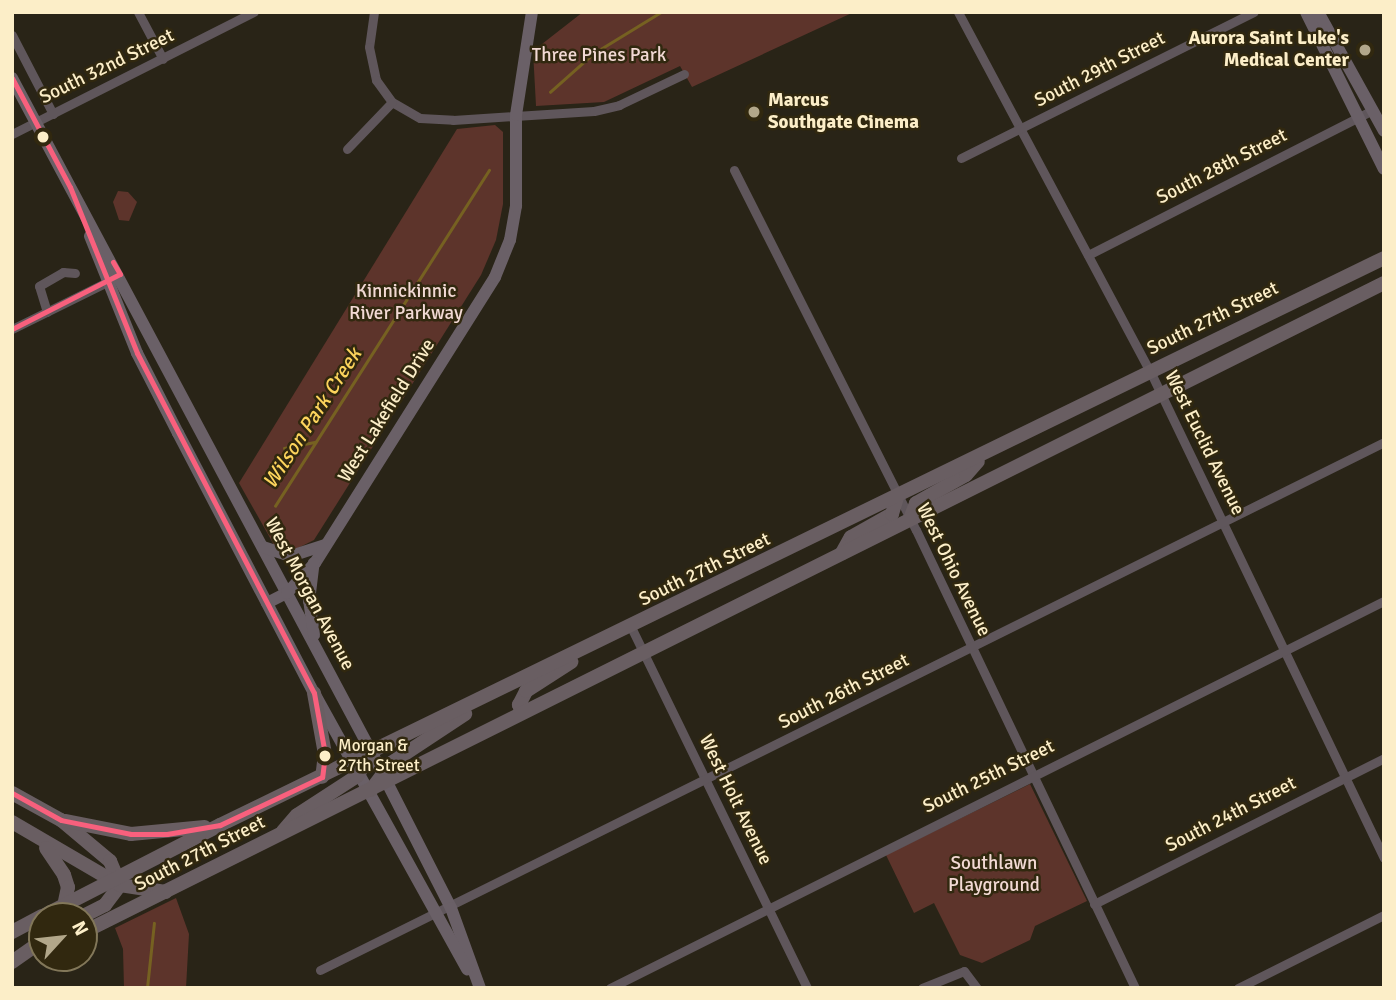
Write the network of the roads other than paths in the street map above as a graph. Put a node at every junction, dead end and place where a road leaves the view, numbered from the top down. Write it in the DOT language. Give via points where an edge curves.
graph roads {
  1 [pos="138,12"];
  2 [pos="254,12"];
  3 [pos="374,12"];
  4 [pos="532,12"];
  5 [pos="958,12"];
  6 [pos="1254,12"];
  7 [pos="1306,12"];
  8 [pos="1318,12"];
  9 [pos="12,36"];
  10 [pos="163,60"];
  11 [pos="684,74"];
  12 [pos="12,78"];
  13 [pos="392,102"];
  14 [pos="1372,110"];
  15 [pos="53,114"];
  16 [pos="516,115"];
  17 [pos="1357,118"];
  18 [pos="36,122"];
  19 [pos="1021,130"];
  20 [pos="1384,131"];
  21 [pos="12,134"];
  22 [pos="347,149"];
  23 [pos="961,158"];
  24 [pos="1383,165"];
  25 [pos="734,170"];
  26 [pos="1088,255"];
  27 [pos="1384,258"];
  28 [pos="75,273"];
  29 [pos="115,277"];
  30 [pos="1384,283"];
  31 [pos="1273,310"];
  32 [pos="47,312"];
  33 [pos="12,329"];
  34 [pos="1285,335"];
  35 [pos="1150,371"];
  36 [pos="1161,394"];
  37 [pos="1384,442"];
  38 [pos="982,456"];
  39 [pos="897,498"];
  40 [pos="910,519"];
  41 [pos="1223,523"];
  42 [pos="326,545"];
  43 [pos="263,547"];
  44 [pos="842,552"];
  45 [pos="314,563"];
  46 [pos="728,580"];
  47 [pos="287,593"];
  48 [pos="1384,601"];
  49 [pos="267,603"];
  50 [pos="726,611"];
  51 [pos="631,627"];
  52 [pos="588,648"];
  53 [pos="971,648"];
  54 [pos="316,649"];
  55 [pos="1284,650"];
  56 [pos="644,651"];
  57 [pos="314,693"];
  58 [pos="491,694"];
  59 [pos="522,712"];
  60 [pos="372,753"];
  61 [pos="1384,758"];
  62 [pos="358,766"];
  63 [pos="1032,775"];
  64 [pos="383,776"];
  65 [pos="322,777"];
  66 [pos="1345,778"];
  67 [pos="705,781"];
  68 [pos="370,790"];
  69 [pos="12,793"];
  70 [pos="61,820"];
  71 [pos="12,822"];
  72 [pos="220,825"];
  73 [pos="277,837"];
  74 [pos="38,839"];
  75 [pos="1384,858"];
  76 [pos="117,881"];
  77 [pos="166,892"];
  78 [pos="65,902"];
  79 [pos="71,902"];
  80 [pos="1094,904"];
  81 [pos="98,908"];
  82 [pos="451,908"];
  83 [pos="768,909"];
  84 [pos="1384,915"];
  85 [pos="435,916"];
  86 [pos="28,923"];
  87 [pos="98,925"];
  88 [pos="12,932"];
  89 [pos="28,951"];
  90 [pos="28,960"];
  91 [pos="12,962"];
  92 [pos="12,968"];
  93 [pos="320,970"];
  94 [pos="479,988"];
  95 [pos="610,988"];
  96 [pos="807,988"];
  97 [pos="922,988"];
  98 [pos="977,988"];
  99 [pos="1135,988"];
  100 [pos="1238,988"];
  1 -- 10 [label="street"];
  2 -- 10 [label="street, South 32nd Street"];
  3 -- 13 [label="street" via="369,58 376,80"];
  4 -- 16 [label="street, West Lakefield Drive"];
  5 -- 19 [label="street, West Euclid Avenue"];
  6 -- 19 [label="street, South 29th Street"];
  7 -- 17 [label="street"];
  8 -- 14 [label="street"];
  9 -- 15 [label="street"];
  10 -- 15 [label="street, South 32nd Street"];
  11 -- 16 [label="street" via="619,105"];
  12 -- 18 [label="street, West Morgan Avenue"];
  13 -- 16 [label="street" via="420,118"];
  13 -- 22 [label="street"];
  14 -- 17 [label="street, South 28th Street"];
  14 -- 20 [label="street"];
  15 -- 18 [label="street, South 32nd Street"];
  16 -- 42 [label="street, West Lakefield Drive" via="516,206 510,240 495,277"];
  17 -- 24 [label="street"];
  17 -- 26 [label="street, South 28th Street"];
  18 -- 21 [label="street, South 32nd Street"];
  18 -- 29 [label="street, West Morgan Avenue"];
  19 -- 23 [label="street, South 29th Street"];
  19 -- 26 [label="street, West Euclid Avenue"];
  25 -- 39 [label="street, West Ohio Avenue"];
  26 -- 35 [label="street, West Euclid Avenue"];
  27 -- 31 [label="main road, South 27th Street"];
  28 -- 32 [label="street" via="63,272 39,286"];
  29 -- 32 [label="street"];
  29 -- 43 [label="street, West Morgan Avenue"];
  29 -- 49 [label="street, West Morgan Avenue" via="137,353"];
  30 -- 34 [label="main road"];
  31 -- 34 [label="main road"];
  31 -- 35 [label="main road, South 27th Street"];
  32 -- 33 [label="street"];
  34 -- 36 [label="main road"];
  35 -- 36 [label="street, West Euclid Avenue"];
  35 -- 38 [label="main road, South 27th Street"];
  36 -- 40 [label="main road"];
  36 -- 41 [label="street, West Euclid Avenue"];
  37 -- 41 [label="street, South 26th Street"];
  38 -- 39 [label="main road, South 27th Street"];
  38 -- 40 [label="main road" via="966,475 916,503"];
  39 -- 40 [label="street, West Ohio Avenue"];
  39 -- 44 [label="main road" via="892,513 851,537"];
  39 -- 46 [label="main road, South 27th Street"];
  40 -- 44 [label="main road"];
  40 -- 53 [label="street, West Ohio Avenue"];
  41 -- 53 [label="street, South 26th Street"];
  41 -- 55 [label="street, West Euclid Avenue"];
  42 -- 43 [label="street" via="291,556"];
  42 -- 45 [label="street, West Lakefield Drive"];
  43 -- 47 [label="street, West Morgan Avenue"];
  44 -- 50 [label="main road"];
  45 -- 47 [label="street, West Lakefield Drive"];
  45 -- 54 [label="street" via="309,601"];
  46 -- 50 [label="main road"];
  46 -- 51 [label="main road, South 27th Street"];
  47 -- 49 [label="street, West Lakefield Drive"];
  47 -- 54 [label="street, West Morgan Avenue"];
  48 -- 55 [label="street, South 25th Street"];
  49 -- 57 [label="street, West Morgan Avenue"];
  50 -- 56 [label="main road"];
  51 -- 52 [label="main road, South 27th Street"];
  51 -- 56 [label="street, West Holt Avenue"];
  52 -- 58 [label="main road, South 27th Street"];
  52 -- 59 [label="main road" via="557,674 526,691 519,705"];
  53 -- 63 [label="street, West Ohio Avenue"];
  53 -- 67 [label="street, South 26th Street"];
  54 -- 60 [label="street, West Morgan Avenue"];
  55 -- 63 [label="street, South 25th Street"];
  55 -- 66 [label="street, West Euclid Avenue"];
  56 -- 59 [label="main road"];
  56 -- 67 [label="street, West Holt Avenue"];
  57 -- 62 [label="street, West Morgan Avenue"];
  57 -- 65 [label="main road" via="326,754"];
  58 -- 60 [label="main road, South 27th Street"];
  58 -- 64 [label="main road"];
  59 -- 64 [label="main road"];
  60 -- 62 [label="main road"];
  60 -- 64 [label="street, West Morgan Avenue"];
  61 -- 66 [label="street, South 24th Street"];
  62 -- 65 [label="main road, South 27th Street"];
  62 -- 68 [label="street, West Morgan Avenue"];
  62 -- 73 [label="main road"];
  63 -- 80 [label="street, West Ohio Avenue"];
  63 -- 83 [label="street, South 25th Street"];
  64 -- 68 [label="main road"];
  64 -- 82 [label="street, West Morgan Avenue"];
  65 -- 72 [label="main road, South 27th Street"];
  66 -- 75 [label="street, West Euclid Avenue"];
  66 -- 80 [label="street, South 24th Street"];
  67 -- 82 [label="street, South 26th Street"];
  67 -- 83 [label="street, West Holt Avenue"];
  68 -- 73 [label="main road, South 27th Street"];
  68 -- 85 [label="street, West Morgan Avenue"];
  69 -- 70 [label="main road"];
  70 -- 72 [label="main road" via="131,834"];
  70 -- 76 [label="main road" via="103,853"];
  71 -- 74 [label="main road"];
  72 -- 76 [label="main road, South 27th Street"];
  73 -- 77 [label="main road, South 27th Street"];
  74 -- 76 [label="main road"];
  74 -- 78 [label="main road" via="64,874 68,887"];
  76 -- 77 [label="main road"];
  76 -- 79 [label="main road, South 27th Street"];
  76 -- 81 [label="main road" via="105,905"];
  77 -- 87 [label="main road, South 27th Street"];
  80 -- 99 [label="street, West Ohio Avenue"];
  82 -- 85 [label="street, South 26th Street"];
  82 -- 94 [label="street, West Morgan Avenue"];
  83 -- 95 [label="street, South 25th Street"];
  83 -- 96 [label="street, West Holt Avenue"];
  84 -- 100 [label="street"];
  85 -- 93 [label="street, South 26th Street"];
  85 -- 94 [label="street, West Morgan Avenue"];
  86 -- 88 [label="main road, South 27th Street"];
  89 -- 91 [label="main road"];
  90 -- 92 [label="main road"];
  97 -- 98 [label="street" via="964,971"];
}
